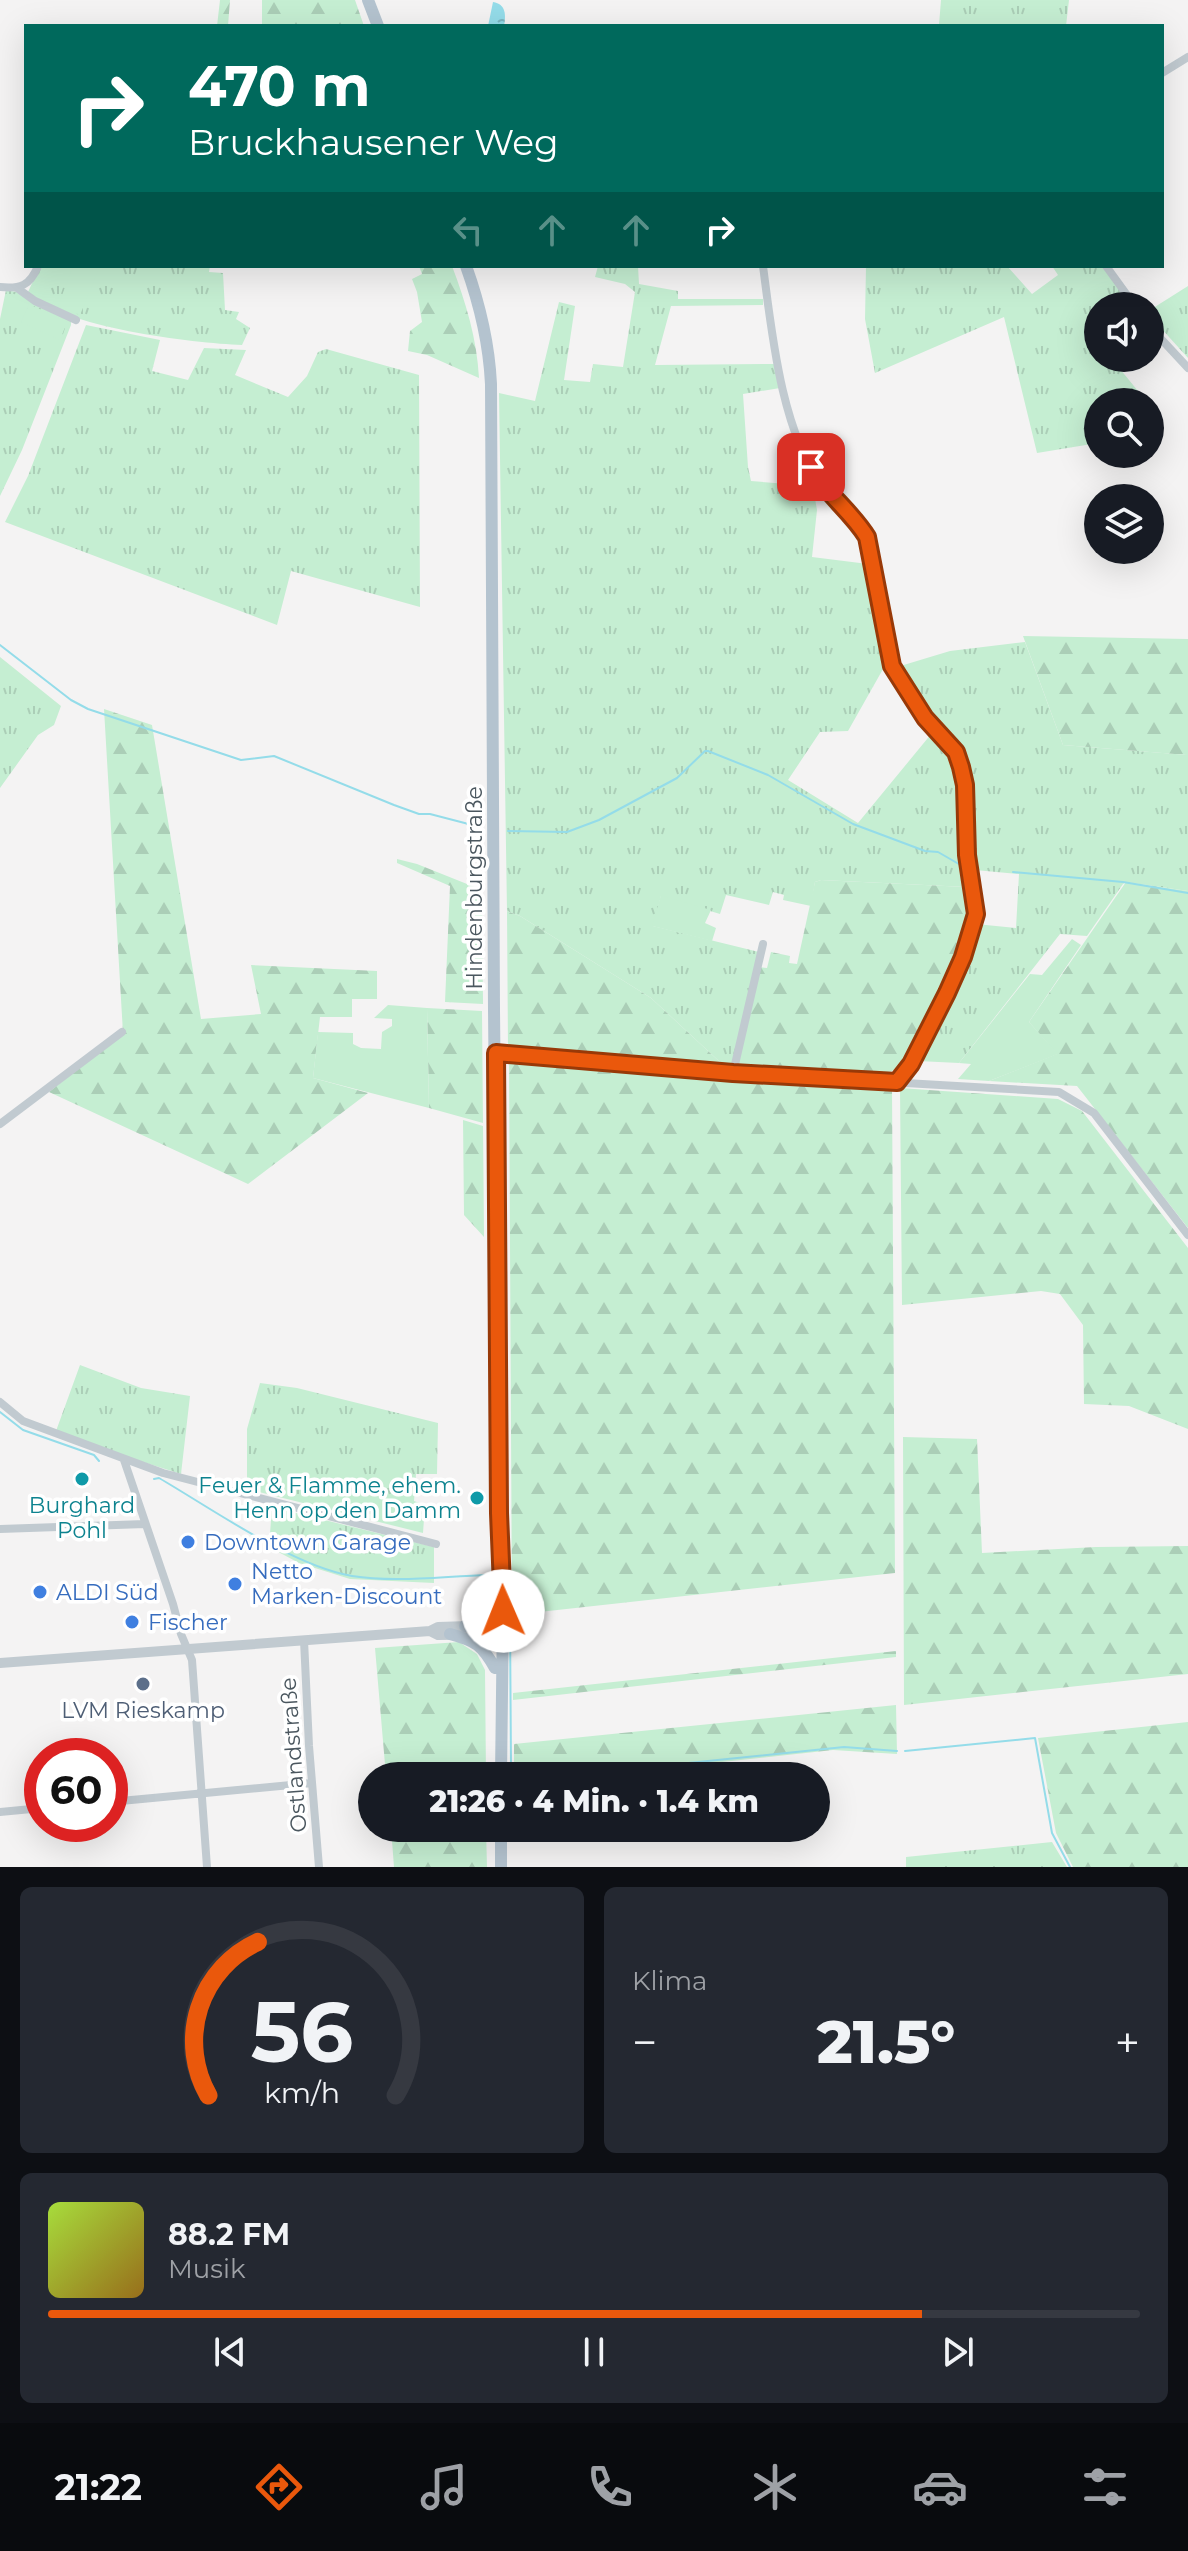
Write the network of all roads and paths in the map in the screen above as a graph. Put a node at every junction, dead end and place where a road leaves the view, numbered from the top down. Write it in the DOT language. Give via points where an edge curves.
graph roads {
  1 [pos="368,0"];
  2 [pos="377,24"];
  3 [pos="1188,57"];
  4 [pos="1164,72"];
  5 [pos="37,268"];
  6 [pos="467,268"];
  7 [pos="763,268"];
  8 [pos="1107,268"];
  9 [pos="0,287"];
  10 [pos="17,288"];
  11 [pos="1125,292"];
  12 [pos="76,320"];
  13 [pos="1164,342"];
  14 [pos="1188,368"];
  15 [pos="763,944"];
  16 [pos="122,1032"];
  17 [pos="496,1053"];
  18 [pos="733,1073"];
  19 [pos="897,1082"];
  20 [pos="0,1124"];
  21 [pos="1188,1235"];
  22 [pos="0,1402"];
  23 [pos="124,1460"];
  24 [pos="499,1513"];
  25 [pos="145,1524"];
  26 [pos="0,1529"];
  27 [pos="436,1544"];
  28 [pos="494,1592"];
  29 [pos="465,1626"];
  30 [pos="498,1630"];
  31 [pos="430,1631"];
  32 [pos="450,1634"];
  33 [pos="304,1640"];
  34 [pos="187,1649"];
  35 [pos="0,1663"];
  36 [pos="495,1668"];
  37 [pos="501,1750"];
  38 [pos="501,1762"];
  39 [pos="312,1783"];
  40 [pos="201,1793"];
  41 [pos="128,1800"];
  42 [pos="24,1810"];
  43 [pos="0,1812"];
  44 [pos="501,1842"];
  45 [pos="207,1867"];
  46 [pos="319,1867"];
  47 [pos="501,1867"];
  1 -- 2 [label="main road"];
  3 -- 4 [label="street"];
  5 -- 10 [label="street"];
  6 -- 17 [label="main road, Hindenburgstraße" via="488,342 491,384"];
  7 -- 19 [label="street" via="774,354 800,447 822,486 867,537 892,666 925,718 956,752 965,785 976,914 947,993"];
  8 -- 11 [label="street"];
  9 -- 10 [label="street"];
  10 -- 12 [label="street"];
  13 -- 14 [label="street"];
  15 -- 18 [label="street"];
  16 -- 20 [label="street"];
  17 -- 18 [label="street"];
  17 -- 24 [label="main road, Hindenburgstraße"];
  18 -- 19 [label="street"];
  19 -- 21 [label="street" via="1059,1092 1094,1113"];
  22 -- 23 [label="street" via="23,1421"];
  23 -- 25 [label="street"];
  23 -- 27 [label="street"];
  24 -- 28 [label="main road, Hindenburgstraße"];
  24 -- 30 [label="main road, Hindenburgstraße"];
  25 -- 26 [label="street"];
  25 -- 34 [label="street"];
  28 -- 29 [label="main road" via="483,1614"];
  28 -- 30 [label="main road, Hindenburgstraße"];
  29 -- 30 [label="street"];
  29 -- 31 [label="street"];
  30 -- 32 [label="street"];
  30 -- 36 [label="main road, Hindenburgstraße"];
  30 -- 37 [label="main road, Hindenburgstraße"];
  31 -- 32 [label="street"];
  31 -- 33 [label="street"];
  32 -- 36 [label="main road" via="483,1647"];
  33 -- 34 [label="street"];
  33 -- 39 [label="street, Ostlandstraße"];
  34 -- 35 [label="street"];
  34 -- 40 [label="street"];
  36 -- 37 [label="main road, Hindenburgstraße"];
  37 -- 38 [label="main road, Hindenburgstraße"];
  39 -- 40 [label="street"];
  39 -- 46 [label="street, Ostlandstraße"];
  40 -- 41 [label="street"];
  40 -- 45 [label="street"];
  42 -- 43 [label="street"];
  44 -- 47 [label="main road"];
}
